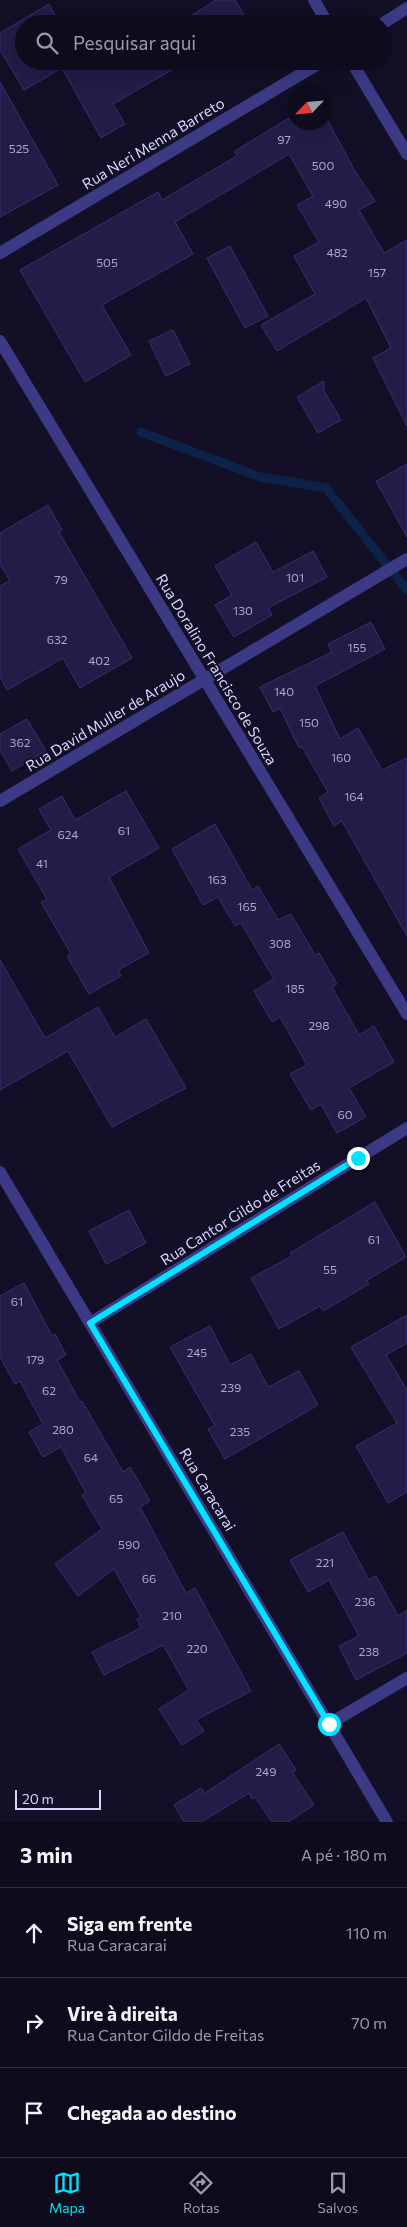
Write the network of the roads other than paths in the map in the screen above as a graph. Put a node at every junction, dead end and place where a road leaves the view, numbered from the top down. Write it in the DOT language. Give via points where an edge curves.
graph roads {
  1 [pos="314,0"];
  2 [pos="407,8"];
  3 [pos="323,15"];
  4 [pos="392,18"];
  5 [pos="309,70"];
  6 [pos="356,70"];
  7 [pos="407,154"];
  8 [pos="0,253"];
  9 [pos="0,341"];
  10 [pos="407,560"];
  11 [pos="205,680"];
  12 [pos="0,801"];
  13 [pos="407,1014"];
  14 [pos="407,1128"];
  15 [pos="0,1172"];
  16 [pos="90,1323"];
  17 [pos="407,1678"];
  18 [pos="329,1724"];
  19 [pos="387,1822"];
  1 -- 3 [label="street"];
  2 -- 4 [label="street"];
  5 -- 8 [label="street, Rua Neri Menna Barreto"];
  6 -- 7 [label="street"];
  9 -- 11 [label="street, Rua Doralino Francisco de Souza"];
  10 -- 11 [label="street, Rua David Muller de Araujo"];
  11 -- 12 [label="street, Rua David Muller de Araujo"];
  11 -- 13 [label="street, Rua Doralino Francisco de Souza"];
  14 -- 16 [label="street, Rua Cantor Gildo de Freitas"];
  15 -- 16 [label="street, Rua Caracarai"];
  16 -- 18 [label="street, Rua Caracarai"];
  17 -- 18 [label="street"];
  18 -- 19 [label="street, Rua Caracarai"];
}
